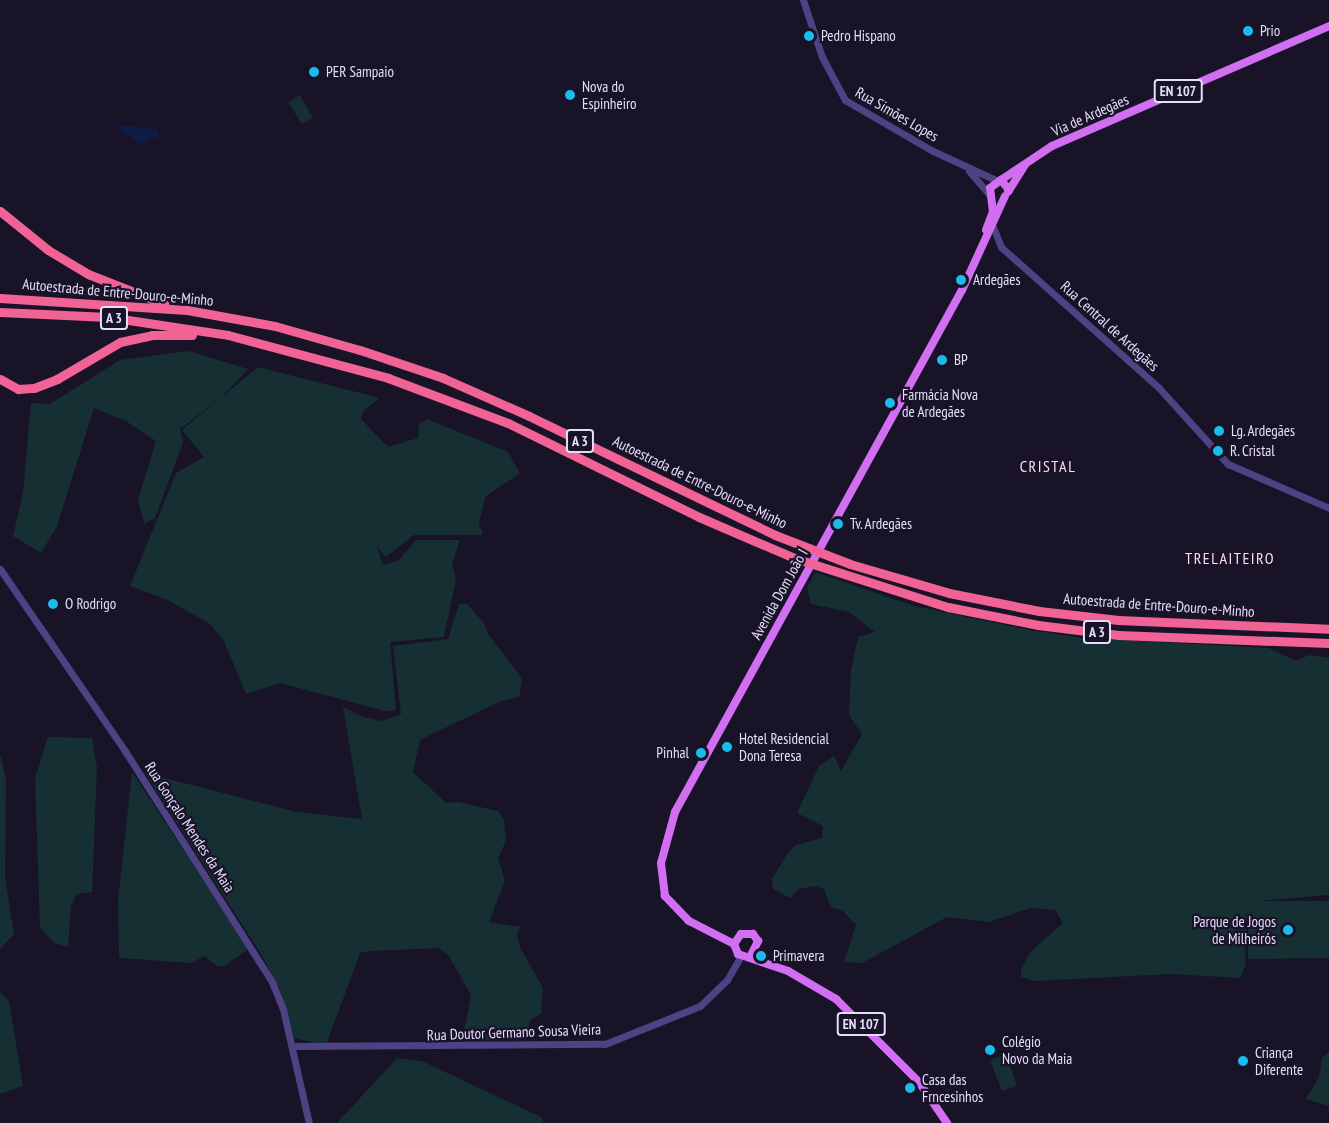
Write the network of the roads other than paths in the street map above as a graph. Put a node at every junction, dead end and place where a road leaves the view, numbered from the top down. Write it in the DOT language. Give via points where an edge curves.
graph roads {
  1 [pos="803,0"];
  2 [pos="1329,26"];
  3 [pos="1029,160"];
  4 [pos="967,169"];
  5 [pos="1000,181"];
  6 [pos="1007,193"];
  7 [pos="990,196"];
  8 [pos="0,211"];
  9 [pos="993,227"];
  10 [pos="986,239"];
  11 [pos="1001,247"];
  12 [pos="0,298"];
  13 [pos="187,310"];
  14 [pos="0,312"];
  15 [pos="228,335"];
  16 [pos="0,379"];
  17 [pos="1329,508"];
  18 [pos="0,569"];
  19 [pos="1329,628"];
  20 [pos="1329,643"];
  21 [pos="734,944"];
  22 [pos="751,955"];
  23 [pos="741,956"];
  24 [pos="292,1046"];
  25 [pos="309,1123"];
  26 [pos="947,1123"];
  1 -- 4 [label="street, Rua Simões Lopes" via="822,57 845,100"];
  2 -- 3 [label="main road, Via de Ardegães / EN 107" via="1052,146"];
  3 -- 5 [label="main road, Via de Ardegães / EN 107"];
  3 -- 6 [label="main road, Via de Ardegães / EN 107"];
  4 -- 5 [label="street, Rua Simões Lopes"];
  4 -- 7 [label="street, Rua Simões Lopes"];
  5 -- 6 [label="main road"];
  5 -- 7 [label="main road, EN 107"];
  6 -- 7 [label="main road" via="1000,200"];
  6 -- 9 [label="main road, Avenida Dom João I / EN 107"];
  7 -- 10 [label="main road, Avenida Dom João I / EN 107" via="993,212"];
  8 -- 13 [label="highway" via="48,250 88,274"];
  9 -- 10 [label="main road, Avenida Dom João I / EN 107"];
  9 -- 11 [label="street, Rua Central de Ardegães"];
  10 -- 11 [label="street, Rua Central de Ardegães"];
  10 -- 21 [label="main road, Avenida Dom João I / EN 107" via="962,290 678,804 661,863 661,884 675,911"];
  11 -- 17 [label="street, Rua Central de Ardegães" via="1159,388 1228,464"];
  12 -- 13 [label="highway, Autoestrada de Entre-Douro-e-Minho / A 3"];
  13 -- 19 [label="highway, Autoestrada de Entre-Douro-e-Minho / A 3" via="302,333 443,378 754,526 905,581 983,601 1083,617"];
  14 -- 15 [label="highway, Autoestrada de Entre-Douro-e-Minho / A 3" via="108,317"];
  15 -- 16 [label="highway" via="141,337 108,347 57,379 33,388 18,389"];
  15 -- 20 [label="highway, Autoestrada de Entre-Douro-e-Minho / A 3" via="356,369 468,407 727,530 826,571 892,592 992,617 1084,631"];
  18 -- 24 [label="street, Rua Gonçalo Mendes da Maia" via="245,937 279,994"];
  21 -- 22 [label="main road" via="741,934 753,934 758,945"];
  21 -- 23 [label="main road"];
  22 -- 23 [label="main road"];
  22 -- 26 [label="main road, EN 107" via="836,999 919,1082"];
  23 -- 24 [label="street, Rua Doutor Germano Sousa Vieira" via="728,980 700,1006 605,1044"];
  24 -- 25 [label="street, Rua Gonçalo Mendes da Maia"];
}
